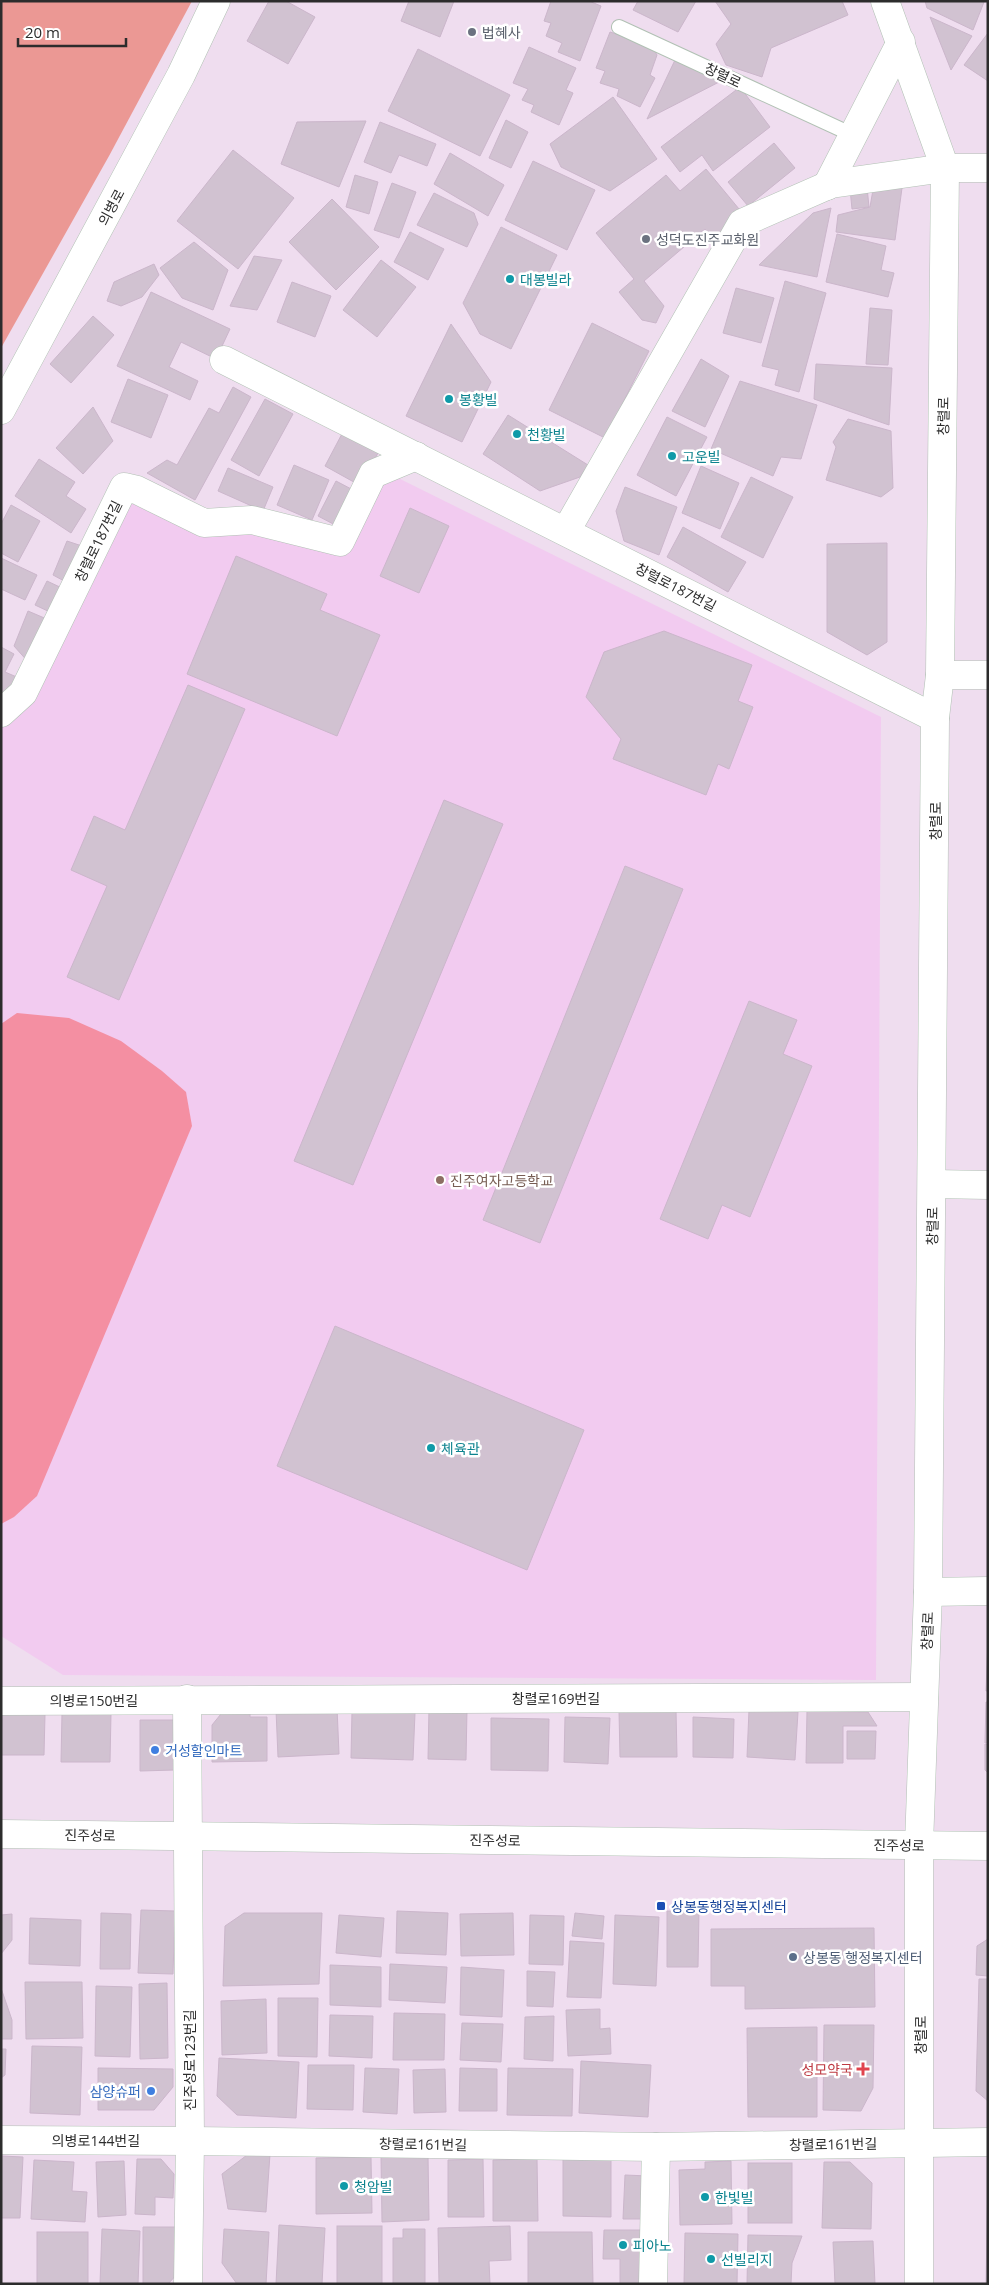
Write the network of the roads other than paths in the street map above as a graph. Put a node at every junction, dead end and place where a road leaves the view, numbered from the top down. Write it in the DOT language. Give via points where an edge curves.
graph roads {
  1 [pos="216,1"];
  2 [pos="885,1"];
  3 [pos="619,27"];
  4 [pos="901,42"];
  5 [pos="853,135"];
  6 [pos="945,168"];
  7 [pos="988,168"];
  8 [pos="827,186"];
  9 [pos="224,360"];
  10 [pos="1,410"];
  11 [pos="416,456"];
  12 [pos="566,531"];
  13 [pos="940,675"];
  14 [pos="988,675"];
  15 [pos="1,714"];
  16 [pos="935,718"];
  17 [pos="933,1184"];
  18 [pos="988,1185"];
  19 [pos="928,1592"];
  20 [pos="988,1592"];
  21 [pos="924,1697"];
  22 [pos="187,1700"];
  23 [pos="1,1701"];
  24 [pos="1,1834"];
  25 [pos="188,1836"];
  26 [pos="919,1845"];
  27 [pos="988,1846"];
  28 [pos="1,2140"];
  29 [pos="190,2140"];
  30 [pos="920,2142"];
  31 [pos="988,2142"];
  32 [pos="656,2147"];
  33 [pos="188,2284"];
  34 [pos="653,2284"];
  35 [pos="919,2284"];
  1 -- 10 [label="street, 의병로" via="181,75"];
  2 -- 4 [label="street, 창렬로"];
  3 -- 5 [label="lane, 창렬로"];
  4 -- 5 [label="street"];
  4 -- 6 [label="street, 창렬로"];
  5 -- 8 [label="street"];
  6 -- 7 [label="street"];
  6 -- 8 [label="street"];
  6 -- 13 [label="street, 창렬로"];
  8 -- 12 [label="street" via="742,223"];
  9 -- 11 [label="street, 창렬로187번길"];
  11 -- 12 [label="street, 창렬로187번길"];
  11 -- 15 [label="street, 창렬로187번길" via="373,474 340,542 252,520 204,523 137,490 124,487 23,693"];
  12 -- 16 [label="street, 창렬로187번길"];
  13 -- 14 [label="street"];
  13 -- 16 [label="street, 창렬로"];
  16 -- 17 [label="street, 창렬로"];
  17 -- 18 [label="street"];
  17 -- 19 [label="street, 창렬로"];
  19 -- 20 [label="street"];
  19 -- 21 [label="street, 창렬로"];
  21 -- 22 [label="street, 창렬로169번길"];
  21 -- 26 [label="street, 창렬로"];
  22 -- 23 [label="street, 의병로150번길"];
  22 -- 25 [label="street, 진주성로123번길"];
  24 -- 25 [label="street, 진주성로"];
  25 -- 26 [label="street, 진주성로"];
  25 -- 29 [label="street, 진주성로123번길"];
  26 -- 27 [label="street, 진주성로"];
  26 -- 30 [label="street, 창렬로"];
  28 -- 29 [label="street, 의병로144번길"];
  29 -- 32 [label="street, 창렬로161번길"];
  29 -- 33 [label="street, 진주성로123번길"];
  30 -- 31 [label="street, 창렬로161번길"];
  30 -- 32 [label="street, 창렬로161번길"];
  30 -- 35 [label="street, 창렬로"];
  32 -- 34 [label="street"];
}
